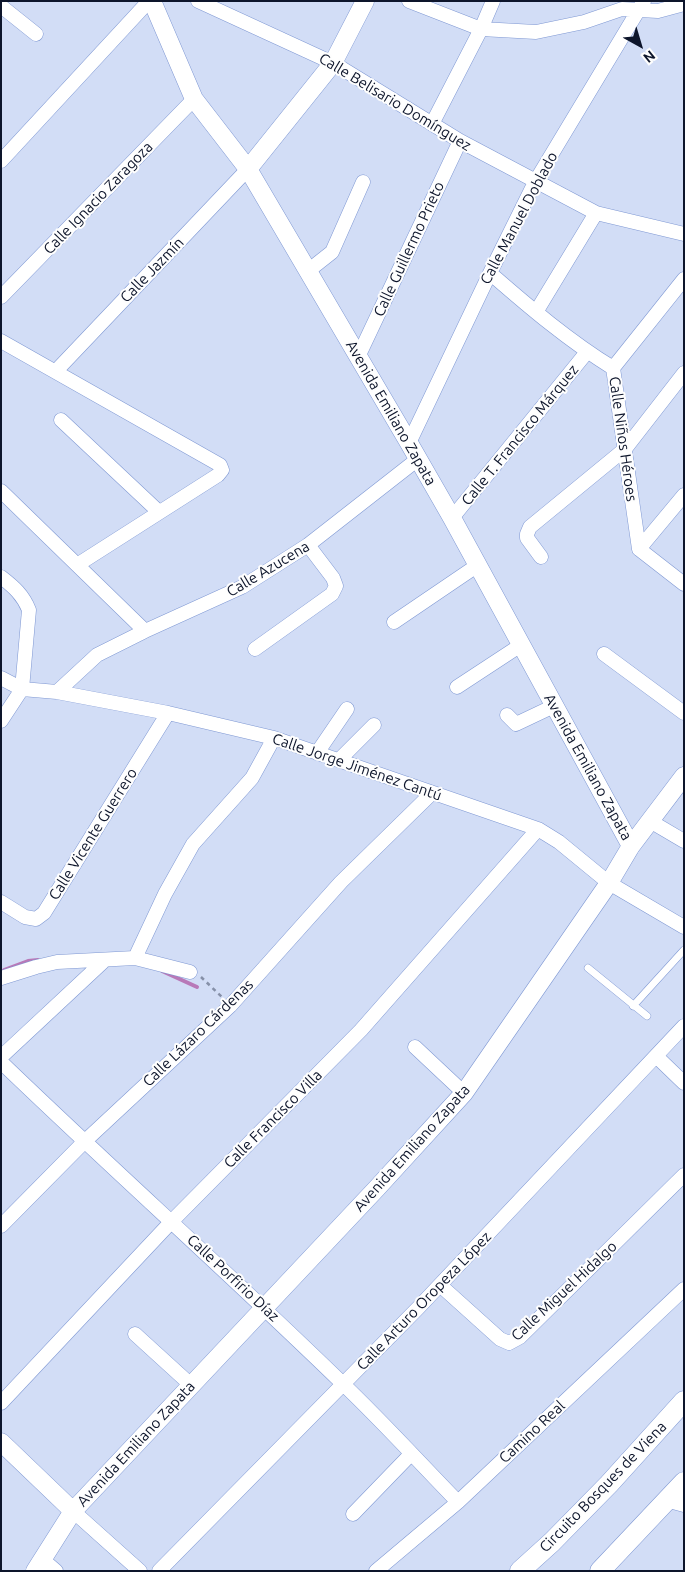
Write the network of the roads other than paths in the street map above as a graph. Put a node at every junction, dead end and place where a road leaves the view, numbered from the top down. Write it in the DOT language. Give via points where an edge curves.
graph roads {
  1 [pos="150,1"];
  2 [pos="198,1"];
  3 [pos="365,1"];
  4 [pos="409,1"];
  5 [pos="493,1"];
  6 [pos="684,4"];
  7 [pos="1,6"];
  8 [pos="641,6"];
  9 [pos="481,29"];
  10 [pos="36,34"];
  11 [pos="333,63"];
  12 [pos="194,98"];
  13 [pos="432,124"];
  14 [pos="460,141"];
  15 [pos="1,160"];
  16 [pos="248,169"];
  17 [pos="363,182"];
  18 [pos="535,182"];
  19 [pos="596,213"];
  20 [pos="684,234"];
  21 [pos="308,271"];
  22 [pos="490,273"];
  23 [pos="684,279"];
  24 [pos="1,297"];
  25 [pos="536,312"];
  26 [pos="1,341"];
  27 [pos="587,352"];
  28 [pos="358,357"];
  29 [pos="613,368"];
  30 [pos="56,371"];
  31 [pos="684,373"];
  32 [pos="61,420"];
  33 [pos="409,443"];
  34 [pos="625,449"];
  35 [pos="418,459"];
  36 [pos="1,491"];
  37 [pos="684,495"];
  38 [pos="160,512"];
  39 [pos="452,518"];
  40 [pos="308,545"];
  41 [pos="639,549"];
  42 [pos="541,557"];
  43 [pos="77,565"];
  44 [pos="478,565"];
  45 [pos="1,577"];
  46 [pos="684,584"];
  47 [pos="394,622"];
  48 [pos="145,631"];
  49 [pos="521,645"];
  50 [pos="255,649"];
  51 [pos="604,654"];
  52 [pos="1,678"];
  53 [pos="458,687"];
  54 [pos="22,689"];
  55 [pos="57,692"];
  56 [pos="554,706"];
  57 [pos="347,709"];
  58 [pos="168,713"];
  59 [pos="684,713"];
  60 [pos="507,715"];
  61 [pos="1,721"];
  62 [pos="374,725"];
  63 [pos="274,738"];
  64 [pos="317,753"];
  65 [pos="339,760"];
  66 [pos="684,776"];
  67 [pos="432,793"];
  68 [pos="650,821"];
  69 [pos="538,829"];
  70 [pos="684,841"];
  71 [pos="631,846"];
  72 [pos="609,883"];
  73 [pos="1,902"];
  74 [pos="684,927"];
  75 [pos="684,950"];
  76 [pos="135,956"];
  77 [pos="105,960"];
  78 [pos="588,968"];
  79 [pos="190,972"];
  80 [pos="1,978"];
  81 [pos="634,1006"];
  82 [pos="647,1016"];
  83 [pos="684,1026"];
  84 [pos="415,1047"];
  85 [pos="656,1056"];
  86 [pos="1,1057"];
  87 [pos="1,1062"];
  88 [pos="684,1083"];
  89 [pos="464,1093"];
  90 [pos="84,1142"];
  91 [pos="684,1175"];
  92 [pos="172,1221"];
  93 [pos="1,1226"];
  94 [pos="440,1285"];
  95 [pos="684,1288"];
  96 [pos="264,1308"];
  97 [pos="135,1334"];
  98 [pos="191,1385"];
  99 [pos="344,1385"];
  100 [pos="1,1403"];
  101 [pos="683,1403"];
  102 [pos="1,1442"];
  103 [pos="411,1454"];
  104 [pos="684,1482"];
  105 [pos="458,1502"];
  106 [pos="675,1503"];
  107 [pos="73,1511"];
  108 [pos="353,1514"];
  109 [pos="38,1565"];
  110 [pos="56,1571"];
  111 [pos="140,1571"];
  112 [pos="158,1571"];
  113 [pos="376,1571"];
  114 [pos="520,1571"];
  115 [pos="600,1571"];
  1 -- 12 [label="street, Avenida Emiliano Zapata"];
  1 -- 15 [label="street"];
  2 -- 11 [label="street, Calle Belisario Domínguez"];
  3 -- 11 [label="street"];
  4 -- 9 [label="street"];
  5 -- 9 [label="street"];
  6 -- 8 [label="street" via="658,11"];
  7 -- 10 [label="street"];
  8 -- 9 [label="street" via="536,32"];
  8 -- 18 [label="street, Calle Manuel Doblado"];
  9 -- 13 [label="street"];
  11 -- 13 [label="street, Calle Belisario Domínguez"];
  11 -- 16 [label="street"];
  12 -- 16 [label="street, Avenida Emiliano Zapata"];
  12 -- 24 [label="street, Calle Ignacio Zaragoza"];
  13 -- 14 [label="street, Calle Belisario Domínguez"];
  14 -- 18 [label="street, Calle Belisario Domínguez"];
  14 -- 28 [label="street, Calle Guillermo Prieto"];
  16 -- 21 [label="street, Avenida Emiliano Zapata"];
  16 -- 30 [label="street, Calle Jazmín"];
  17 -- 21 [label="street" via="332,252"];
  18 -- 19 [label="street, Calle Belisario Domínguez"];
  18 -- 22 [label="street, Calle Manuel Doblado"];
  19 -- 20 [label="street, Calle Belisario Domínguez"];
  19 -- 25 [label="street"];
  21 -- 28 [label="street, Avenida Emiliano Zapata"];
  22 -- 25 [label="street, Calle Niños Héroes"];
  22 -- 33 [label="street, Calle Manuel Doblado"];
  23 -- 29 [label="street"];
  25 -- 27 [label="street, Calle Niños Héroes"];
  26 -- 30 [label="street"];
  27 -- 29 [label="street, Calle Niños Héroes"];
  27 -- 39 [label="street, Calle T. Francisco Márquez"];
  28 -- 33 [label="street, Avenida Emiliano Zapata"];
  29 -- 34 [label="street, Calle Niños Héroes"];
  30 -- 38 [label="street" via="220,465 222,470 218,475"];
  31 -- 34 [label="street"];
  32 -- 38 [label="street"];
  33 -- 35 [label="street, Avenida Emiliano Zapata"];
  34 -- 41 [label="street, Calle Niños Héroes"];
  34 -- 42 [label="street" via="530,527 527,538"];
  35 -- 39 [label="street, Avenida Emiliano Zapata"];
  35 -- 40 [label="street, Calle Azucena"];
  36 -- 43 [label="street"];
  37 -- 41 [label="street"];
  38 -- 43 [label="street"];
  39 -- 44 [label="street, Avenida Emiliano Zapata"];
  40 -- 48 [label="street, Calle Azucena" via="242,587"];
  40 -- 50 [label="street" via="333,578 336,586 332,594"];
  41 -- 46 [label="street"];
  43 -- 48 [label="street"];
  44 -- 47 [label="street"];
  44 -- 49 [label="street, Avenida Emiliano Zapata"];
  45 -- 54 [label="street" via="20,594 29,610"];
  48 -- 55 [label="street, Calle Azucena" via="97,656"];
  49 -- 53 [label="street"];
  49 -- 56 [label="street, Avenida Emiliano Zapata"];
  51 -- 59 [label="street"];
  52 -- 54 [label="street, Calle Jorge Jiménez Cantú"];
  54 -- 55 [label="street, Calle Jorge Jiménez Cantú"];
  54 -- 61 [label="street"];
  55 -- 58 [label="street, Calle Jorge Jiménez Cantú"];
  56 -- 60 [label="street" via="519,724"];
  56 -- 71 [label="street, Avenida Emiliano Zapata"];
  57 -- 64 [label="street"];
  58 -- 63 [label="street, Calle Jorge Jiménez Cantú"];
  58 -- 73 [label="street, Calle Vicente Guerrero" via="44,913 36,919 25,917"];
  62 -- 65 [label="street"];
  63 -- 64 [label="street, Calle Jorge Jiménez Cantú"];
  63 -- 76 [label="street" via="252,778 192,844"];
  64 -- 65 [label="street, Calle Jorge Jiménez Cantú"];
  65 -- 67 [label="street, Calle Jorge Jiménez Cantú"];
  66 -- 68 [label="street"];
  67 -- 69 [label="street, Calle Jorge Jiménez Cantú"];
  67 -- 90 [label="street, Calle Lázaro Cárdenas" via="341,882 230,1006"];
  68 -- 70 [label="street"];
  68 -- 71 [label="street"];
  69 -- 72 [label="street, Calle Jorge Jiménez Cantú"];
  69 -- 92 [label="street, Calle Francisco Villa" via="361,1030"];
  71 -- 72 [label="street, Avenida Emiliano Zapata"];
  72 -- 74 [label="street, Calle Jorge Jiménez Cantú"];
  72 -- 89 [label="street, Avenida Emiliano Zapata"];
  75 -- 81 [label="lane"];
  76 -- 77 [label="street"];
  76 -- 79 [label="street"];
  77 -- 80 [label="street" via="57,962"];
  77 -- 86 [label="street"];
  78 -- 81 [label="lane"];
  81 -- 82 [label="lane"];
  83 -- 85 [label="street, Calle Arturo Oropeza López"];
  84 -- 89 [label="street"];
  85 -- 88 [label="street"];
  85 -- 94 [label="street, Calle Arturo Oropeza López"];
  87 -- 90 [label="street, Calle Porfirio Díaz"];
  89 -- 96 [label="street, Avenida Emiliano Zapata"];
  90 -- 92 [label="street, Calle Porfirio Díaz"];
  90 -- 93 [label="street, Calle Lázaro Cárdenas"];
  91 -- 94 [label="street, Calle Miguel Hidalgo" via="520,1337 509,1343 500,1339"];
  92 -- 96 [label="street, Calle Porfirio Díaz"];
  92 -- 100 [label="street, Calle Francisco Villa"];
  94 -- 99 [label="street, Calle Arturo Oropeza López"];
  95 -- 105 [label="street, Camino Real"];
  96 -- 98 [label="street, Avenida Emiliano Zapata"];
  96 -- 99 [label="street, Calle Porfirio Díaz"];
  97 -- 98 [label="street"];
  98 -- 107 [label="street, Avenida Emiliano Zapata"];
  99 -- 103 [label="street, Calle Porfirio Díaz"];
  99 -- 112 [label="street, Calle Arturo Oropeza López"];
  101 -- 114 [label="main road, Circuito Bosques de Viena" via="609,1484"];
  102 -- 107 [label="street"];
  103 -- 105 [label="street, Calle Porfirio Díaz"];
  103 -- 108 [label="street"];
  104 -- 106 [label="main road"];
  105 -- 113 [label="street, Camino Real"];
  106 -- 115 [label="main road"];
  107 -- 109 [label="street, Avenida Emiliano Zapata"];
  107 -- 111 [label="street"];
  109 -- 110 [label="street"];
}
